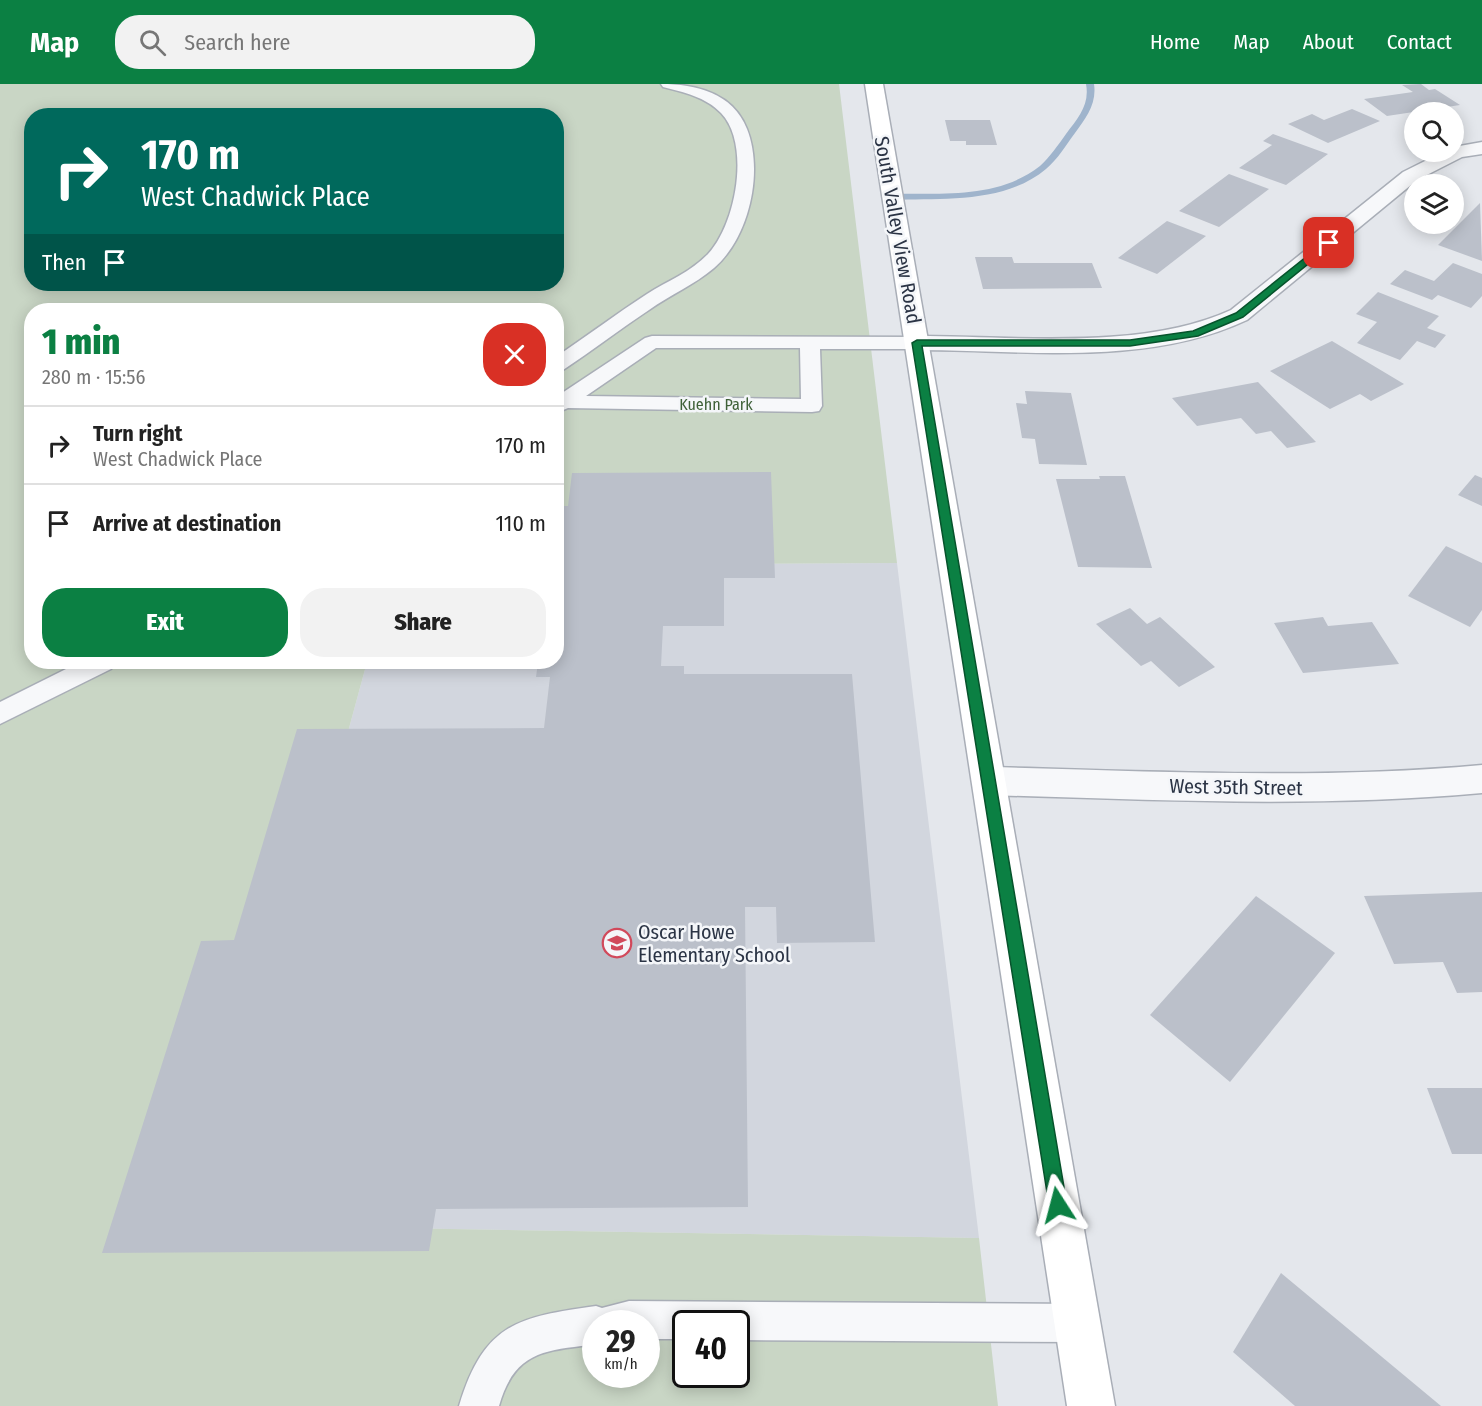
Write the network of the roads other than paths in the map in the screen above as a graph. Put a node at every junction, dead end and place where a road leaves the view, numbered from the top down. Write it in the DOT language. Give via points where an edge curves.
graph roads {
  1 [pos="668,84"];
  2 [pos="874,84"];
  3 [pos="1482,148"];
  4 [pos="810,343"];
  5 [pos="917,343"];
  6 [pos="564,360"];
  7 [pos="564,403"];
  8 [pos="564,405"];
  9 [pos="88,669"];
  10 [pos="0,714"];
  11 [pos="1482,779"];
  12 [pos="989,781"];
  13 [pos="660,1320"];
  14 [pos="1078,1323"];
  15 [pos="582,1327"];
  16 [pos="478,1406"];
  17 [pos="1091,1406"];
  1 -- 6 [label="lane" via="702,92 727,109 742,129 743,192 735,221 721,250 697,274 658,295"];
  2 -- 5 [label="street, South Valley View Road"];
  3 -- 5 [label="street" via="1457,152 1410,176 1248,308 1217,327 1130,343"];
  4 -- 5 [label="lane"];
  4 -- 7 [label="lane" via="651,342"];
  4 -- 8 [label="lane" via="812,406"];
  5 -- 12 [label="street, South Valley View Road"];
  9 -- 10 [label="lane"];
  11 -- 12 [label="street, West 35th Street" via="1395,787 1279,789"];
  12 -- 14 [label="street, South Valley View Road"];
  13 -- 14 [label="lane"];
  14 -- 17 [label="street, South Valley View Road"];
  15 -- 16 [label="lane" via="538,1334 511,1349 484,1386"];
}
